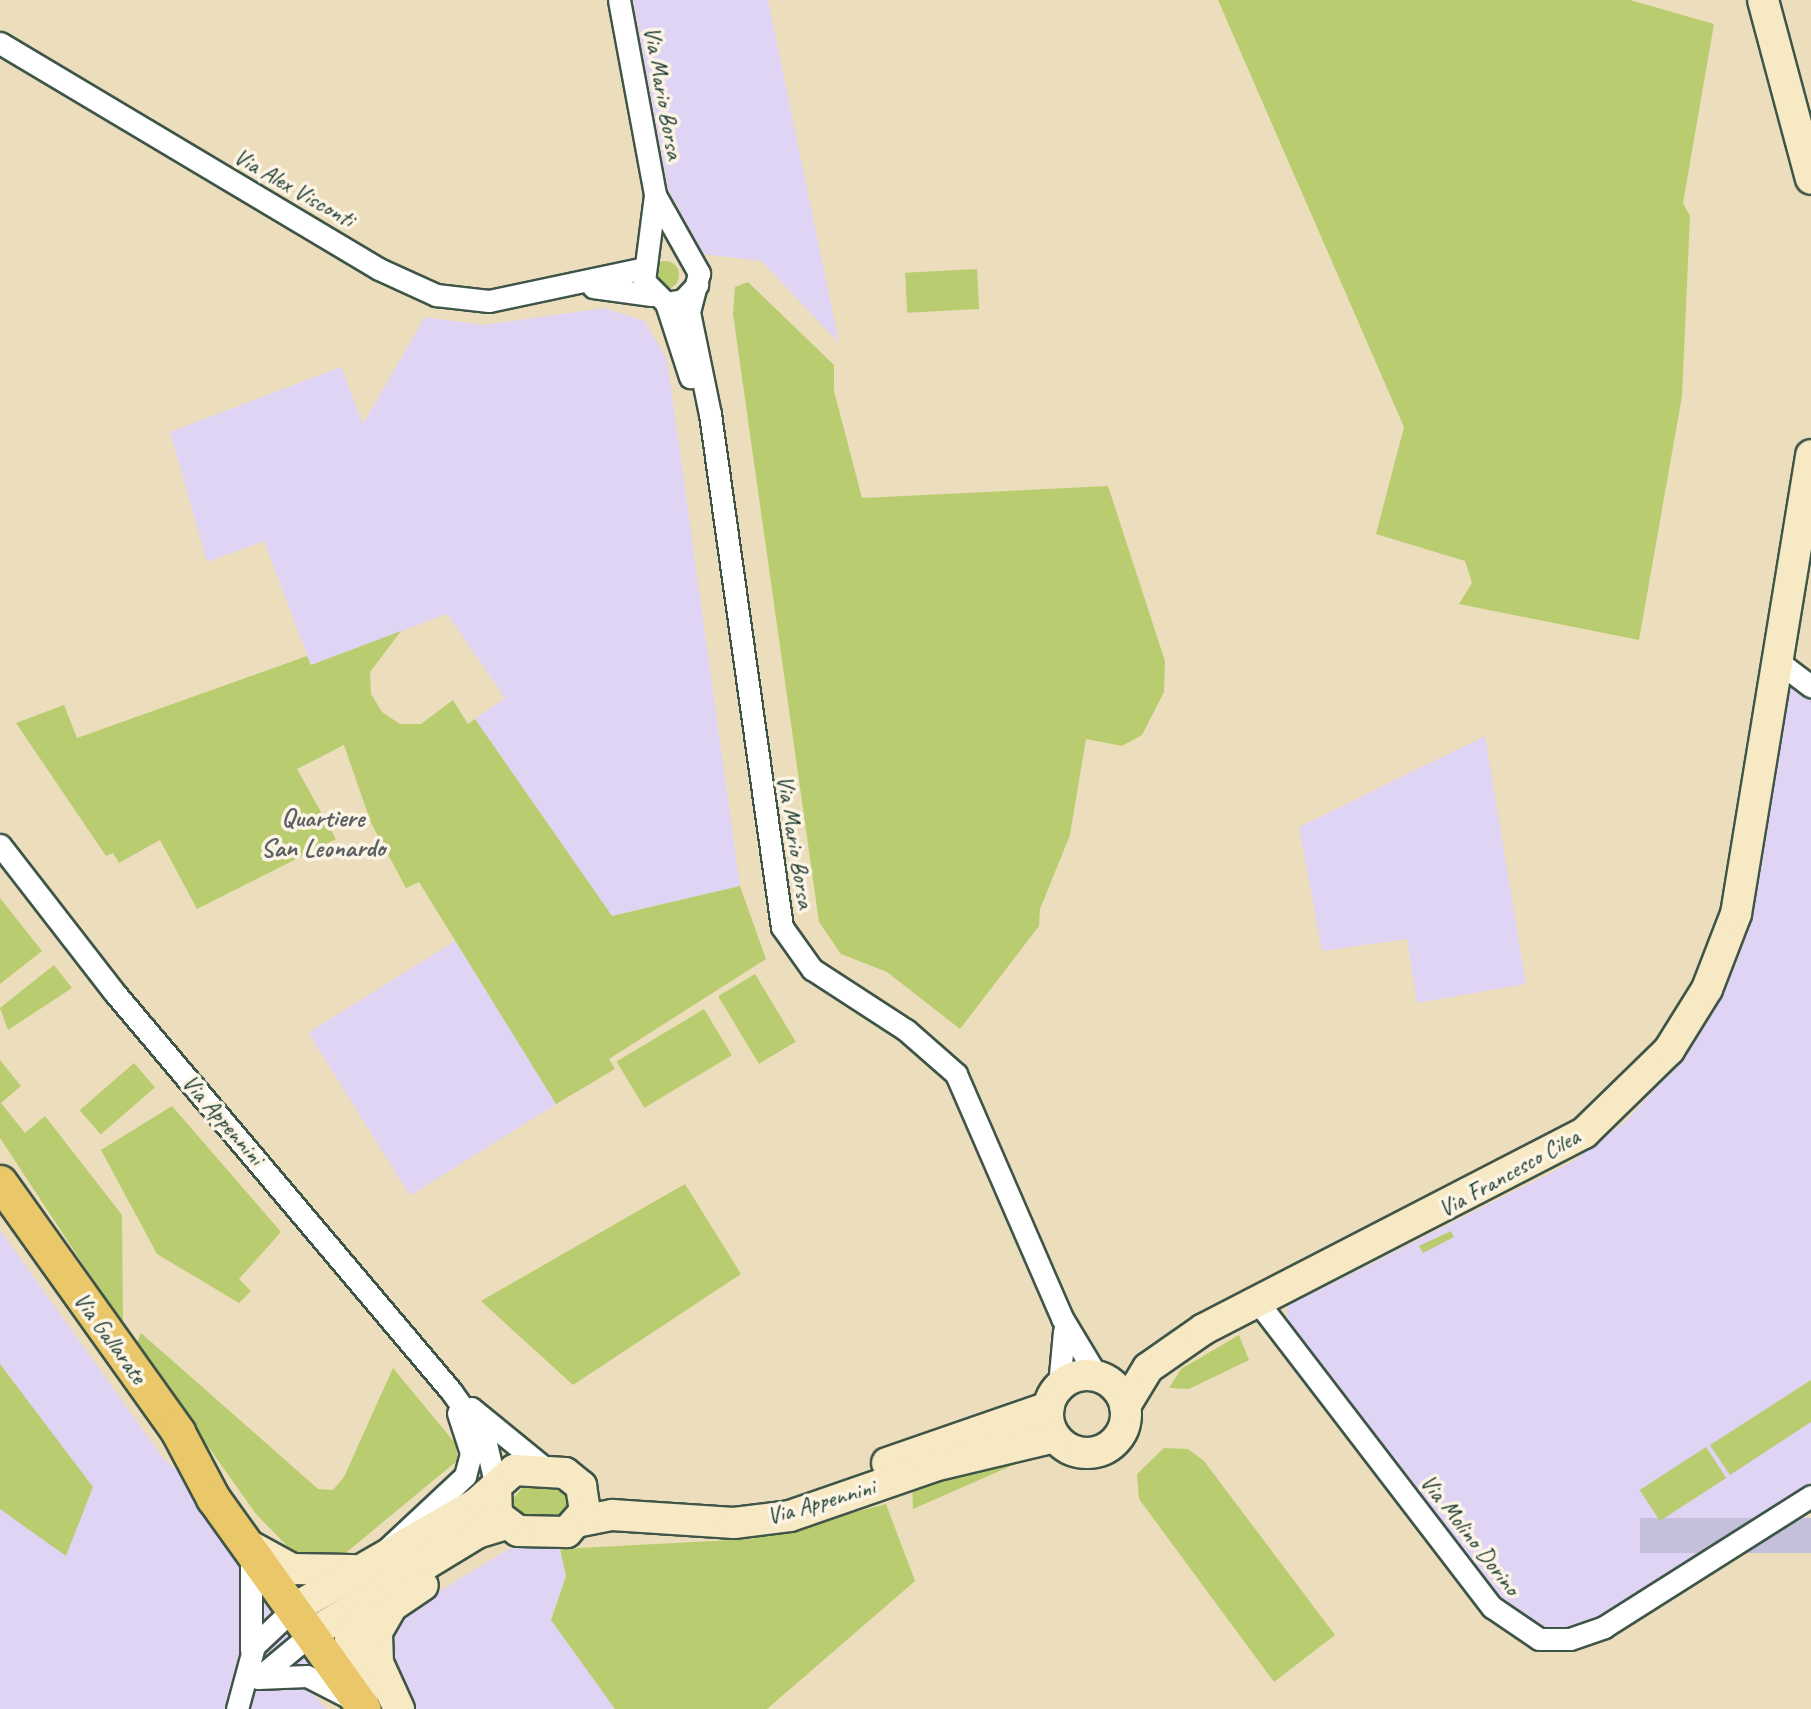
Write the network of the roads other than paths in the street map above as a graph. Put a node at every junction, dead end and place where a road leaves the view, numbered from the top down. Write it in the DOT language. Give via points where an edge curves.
graph roads {
  1 [pos="619,0"];
  2 [pos="1763,0"];
  3 [pos="0,43"];
  4 [pos="1811,179"];
  5 [pos="655,195"];
  6 [pos="692,257"];
  7 [pos="647,262"];
  8 [pos="698,283"];
  9 [pos="584,286"];
  10 [pos="658,299"];
  11 [pos="711,439"];
  12 [pos="1811,455"];
  13 [pos="1780,663"];
  14 [pos="1811,686"];
  15 [pos="0,845"];
  16 [pos="0,1182"];
  17 [pos="0,1220"];
  18 [pos="1257,1301"];
  19 [pos="1062,1318"];
  20 [pos="1156,1362"];
  21 [pos="1098,1377"];
  22 [pos="450,1391"];
  23 [pos="1054,1397"];
  24 [pos="1125,1406"];
  25 [pos="1055,1437"];
  26 [pos="547,1470"];
  27 [pos="581,1486"];
  28 [pos="496,1487"];
  29 [pos="1811,1496"];
  30 [pos="213,1498"];
  31 [pos="581,1521"];
  32 [pos="506,1524"];
  33 [pos="461,1543"];
  34 [pos="249,1546"];
  35 [pos="374,1572"];
  36 [pos="302,1622"];
  37 [pos="251,1653"];
  38 [pos="258,1678"];
  39 [pos="238,1706"];
  40 [pos="364,1709"];
  41 [pos="399,1709"];
  1 -- 5 [label="street, Via Mario Borsa"];
  2 -- 4 [label="street"];
  3 -- 9 [label="street, Via Alex Visconti" via="379,269 436,295 489,301"];
  5 -- 6 [label="street, Via Mario Borsa"];
  5 -- 7 [label="street, Via Mario Borsa"];
  6 -- 7 [label="street" via="671,247"];
  6 -- 8 [label="street, Via Mario Borsa"];
  7 -- 9 [label="street, Via Alex Visconti"];
  7 -- 10 [label="street, Via Mario Borsa"];
  8 -- 10 [label="street" via="683,300"];
  8 -- 11 [label="street, Via Mario Borsa" via="689,312"];
  9 -- 10 [label="street, Via Alex Visconti"];
  10 -- 11 [label="street, Via Mario Borsa"];
  11 -- 19 [label="street, Via Mario Borsa" via="782,927 812,969 906,1030 956,1074"];
  12 -- 13 [label="street, Via Francesco Cilea"];
  13 -- 14 [label="street"];
  13 -- 18 [label="street, Via Francesco Cilea" via="1736,914 1703,996 1660,1062 1603,1118 1559,1149"];
  15 -- 22 [label="street, Via Appennini" via="114,992"];
  16 -- 30 [label="main road, Via Gallarate" via="178,1432"];
  17 -- 30 [label="main road, Via Gallarate" via="146,1427"];
  18 -- 20 [label="street, Via Francesco Cilea"];
  18 -- 29 [label="street, Via Molino Dorino" via="1492,1607 1539,1639 1570,1639 1604,1627"];
  19 -- 21 [label="street, Via Mario Borsa"];
  19 -- 23 [label="street, Via Mario Borsa" via="1066,1354"];
  20 -- 21 [label="street, Via Francesco Cilea"];
  20 -- 24 [label="street, Via Francesco Cilea"];
  21 -- 23 [label="street" via="1074,1377"];
  21 -- 24 [label="street" via="1118,1390"];
  22 -- 26 [label="street, Via Appennini"];
  22 -- 28 [label="street, Via Appennini" via="485,1439"];
  22 -- 35 [label="street, Via Appennini" via="469,1446 468,1469"];
  23 -- 25 [label="street"];
  23 -- 27 [label="street, Via Appennini" via="770,1502 674,1502"];
  24 -- 25 [label="street" via="1124,1427 1107,1448 1080,1452"];
  25 -- 31 [label="street, Via Appennini" via="933,1466 790,1516 734,1523 612,1515"];
  26 -- 27 [label="street, Via Appennini"];
  26 -- 28 [label="street, Via Appennini" via="514,1470"];
  27 -- 31 [label="street" via="586,1502"];
  28 -- 32 [label="street, Via Appennini" via="493,1507"];
  28 -- 35 [label="street, Via Appennini"];
  30 -- 34 [label="main road, Via Gallarate"];
  31 -- 32 [label="street, Via Appennini" via="558,1534"];
  32 -- 33 [label="street, Via Appennini"];
  33 -- 35 [label="street, Via Appennini"];
  33 -- 41 [label="street" via="431,1580 392,1606 377,1632 380,1670"];
  34 -- 35 [label="street" via="292,1569"];
  34 -- 36 [label="main road, Via Gallarate"];
  34 -- 37 [label="street"];
  35 -- 36 [label="street, Via Appennini"];
  35 -- 40 [label="street, Via Appennini" via="350,1639"];
  36 -- 37 [label="street"];
  36 -- 38 [label="street"];
  36 -- 40 [label="main road, Via Gallarate"];
  37 -- 39 [label="street"];
  38 -- 39 [label="street"];
  38 -- 40 [label="street" via="307,1676"];
}
